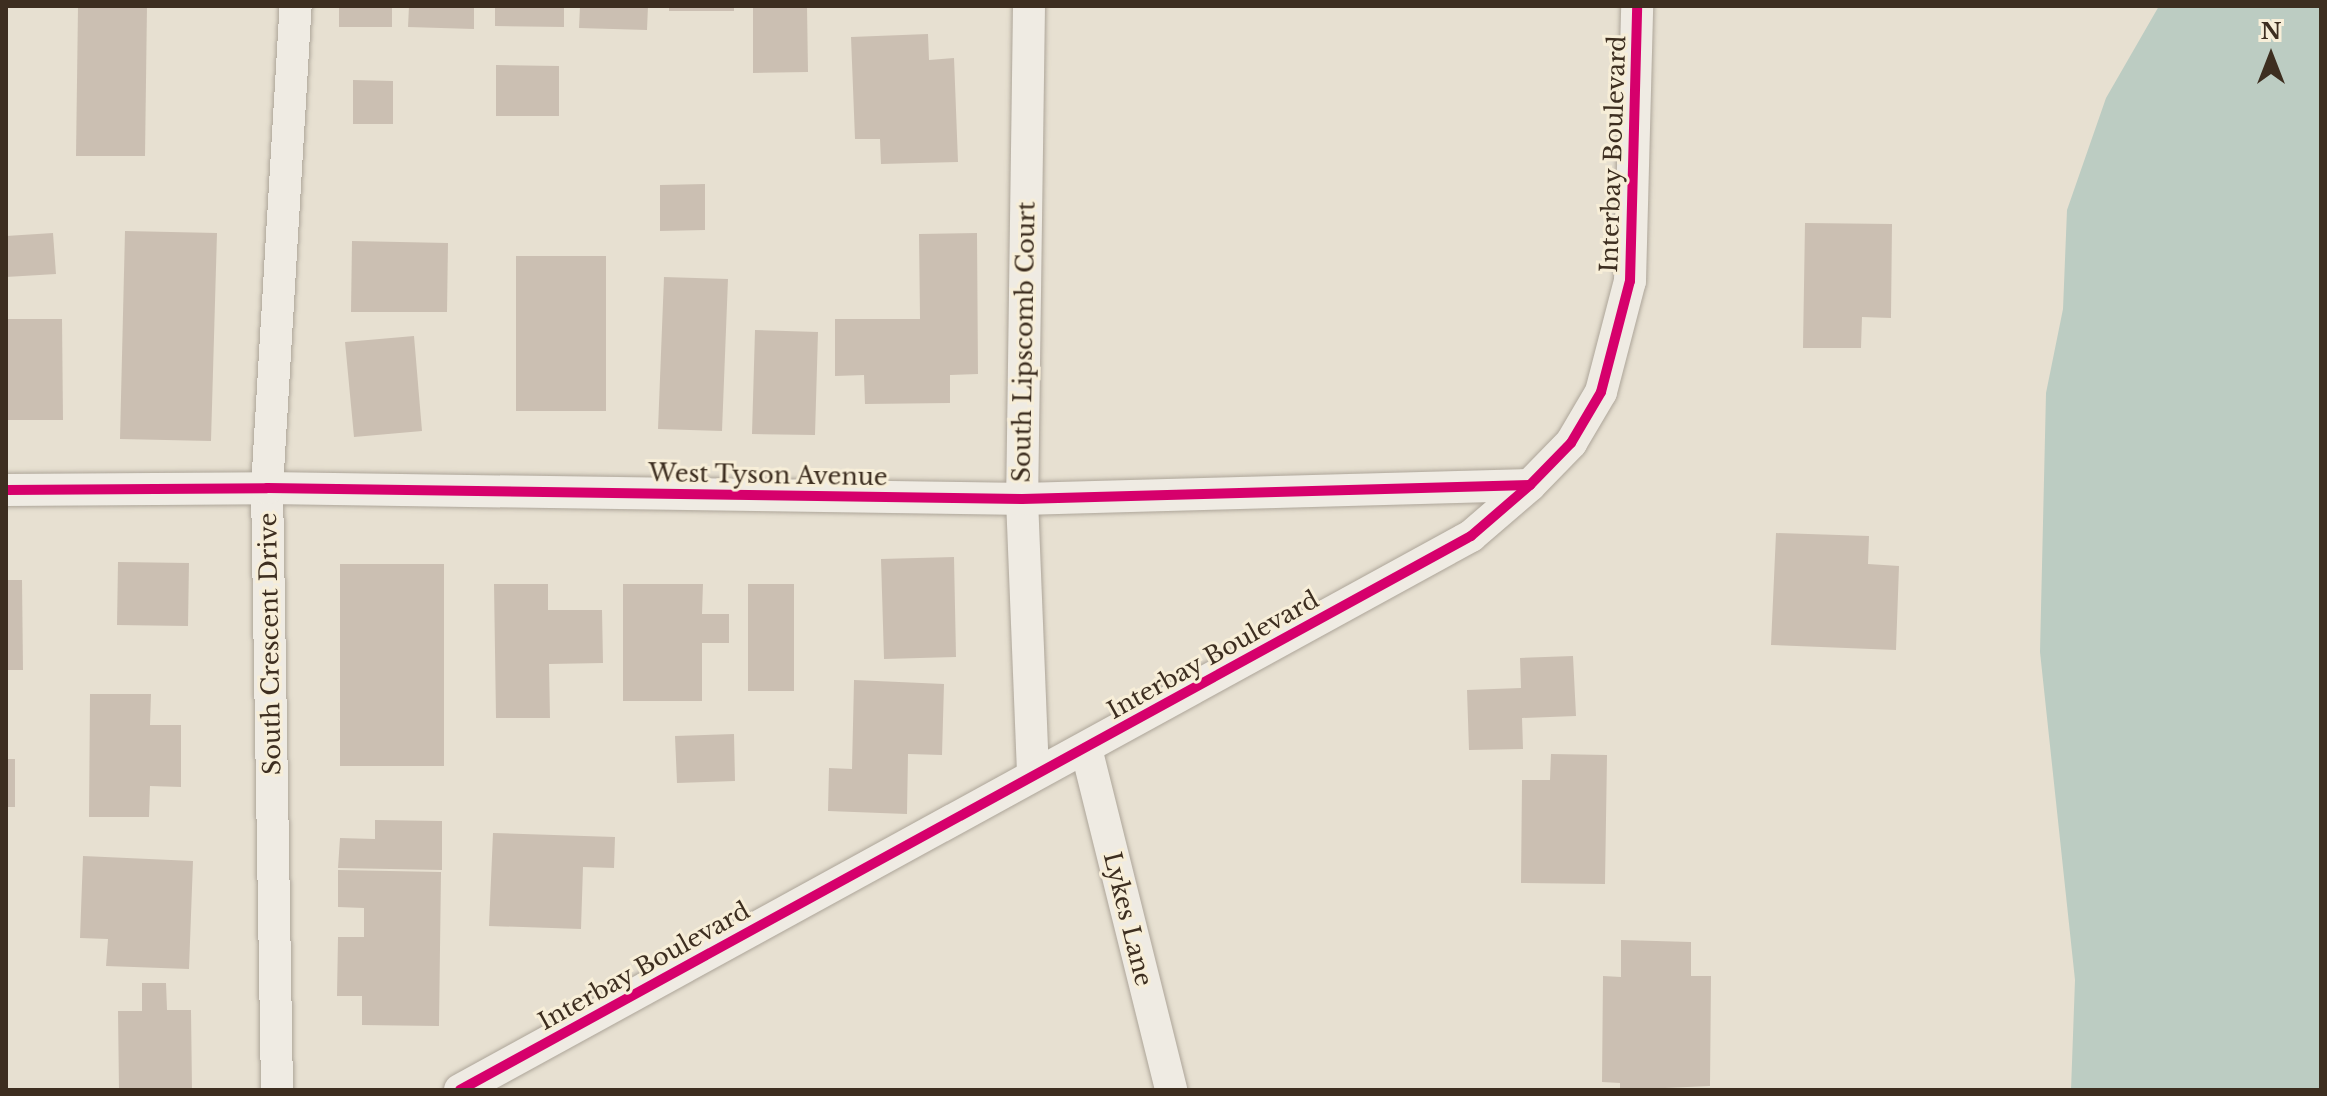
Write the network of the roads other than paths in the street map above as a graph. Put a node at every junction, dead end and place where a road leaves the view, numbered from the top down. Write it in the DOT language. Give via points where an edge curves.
graph roads {
  1 [pos="296,6"];
  2 [pos="1029,6"];
  3 [pos="1637,6"];
  4 [pos="1530,485"];
  5 [pos="267,488"];
  6 [pos="6,490"];
  7 [pos="1022,499"];
  8 [pos="1086,748"];
  9 [pos="1033,774"];
  10 [pos="277,1090"];
  11 [pos="460,1090"];
  12 [pos="1171,1090"];
  1 -- 5 [label="street, South Crescent Drive"];
  2 -- 7 [label="street, South Lipscomb Court"];
  3 -- 4 [label="street, Interbay Boulevard" via="1630,281 1601,392 1571,443"];
  4 -- 7 [label="street, West Tyson Avenue"];
  4 -- 8 [label="street, Interbay Boulevard" via="1471,536"];
  5 -- 6 [label="street, West Tyson Avenue"];
  5 -- 7 [label="street, West Tyson Avenue"];
  5 -- 10 [label="street, South Crescent Drive"];
  7 -- 9 [label="street, South Lipscomb Court"];
  8 -- 9 [label="street, Interbay Boulevard"];
  8 -- 12 [label="street, Lykes Lane"];
  9 -- 11 [label="street, Interbay Boulevard"];
}
